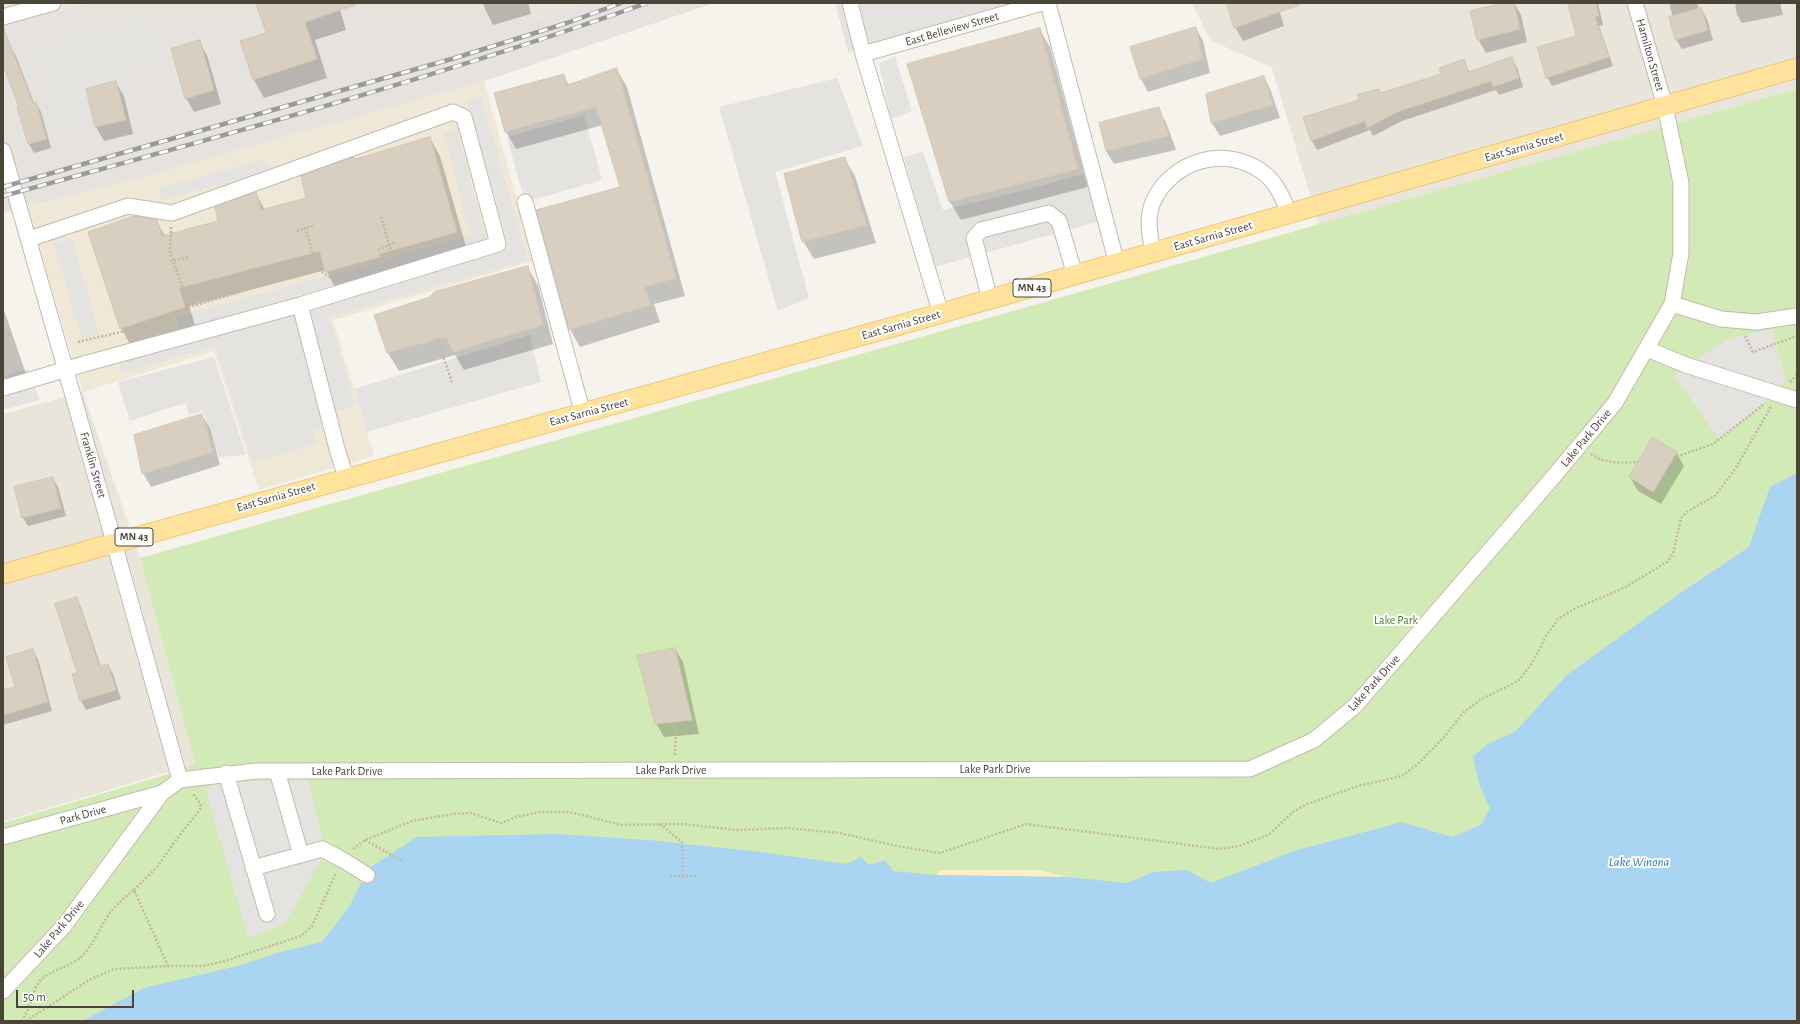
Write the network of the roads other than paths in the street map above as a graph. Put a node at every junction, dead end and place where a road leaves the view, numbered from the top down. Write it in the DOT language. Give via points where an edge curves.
graph roads {
  1 [pos="53,3"];
  2 [pos="850,3"];
  3 [pos="1042,3"];
  4 [pos="1048,3"];
  5 [pos="1635,3"];
  6 [pos="3,16"];
  7 [pos="863,54"];
  8 [pos="1797,68"];
  9 [pos="1665,106"];
  10 [pos="3,151"];
  11 [pos="525,202"];
  12 [pos="1289,214"];
  13 [pos="29,239"];
  14 [pos="1153,253"];
  15 [pos="1117,264"];
  16 [pos="1075,276"];
  17 [pos="990,300"];
  18 [pos="1672,304"];
  19 [pos="300,305"];
  20 [pos="940,314"];
  21 [pos="1797,316"];
  22 [pos="1647,349"];
  23 [pos="66,369"];
  24 [pos="3,388"];
  25 [pos="1797,400"];
  26 [pos="583,414"];
  27 [pos="346,478"];
  28 [pos="114,542"];
  29 [pos="3,574"];
  30 [pos="277,771"];
  31 [pos="226,773"];
  32 [pos="180,780"];
  33 [pos="162,793"];
  34 [pos="3,837"];
  35 [pos="301,855"];
  36 [pos="253,868"];
  37 [pos="367,875"];
  38 [pos="267,914"];
  39 [pos="3,991"];
  1 -- 6 [label="street"];
  2 -- 7 [label="street"];
  3 -- 7 [label="street, East Belleview Street"];
  4 -- 15 [label="street"];
  5 -- 9 [label="street, Hamilton Street"];
  7 -- 20 [label="street"];
  8 -- 9 [label="main road, East Sarnia Street / MN 43"];
  9 -- 12 [label="main road, East Sarnia Street / MN 43"];
  9 -- 18 [label="street, Lake Park Drive" via="1681,183 1681,253"];
  10 -- 13 [label="street, Franklin Street"];
  11 -- 26 [label="street"];
  12 -- 14 [label="main road, East Sarnia Street / MN 43"];
  12 -- 14 [label="street" via="1279,190 1262,171 1238,160 1212,157 1188,165 1167,180 1153,202 1148,228"];
  13 -- 19 [label="street" via="128,206 172,213 453,112 464,117 498,244"];
  13 -- 23 [label="street, Franklin Street"];
  14 -- 15 [label="main road, East Sarnia Street / MN 43"];
  15 -- 16 [label="main road, East Sarnia Street / MN 43"];
  16 -- 17 [label="main road, East Sarnia Street / MN 43"];
  16 -- 17 [label="street" via="1059,221 1049,213 981,230 974,238"];
  17 -- 20 [label="main road, East Sarnia Street / MN 43"];
  18 -- 21 [label="street" via="1721,319 1756,322"];
  18 -- 22 [label="street, Lake Park Drive"];
  19 -- 23 [label="street"];
  19 -- 27 [label="street"];
  20 -- 26 [label="main road, East Sarnia Street / MN 43"];
  22 -- 25 [label="street" via="1686,365"];
  22 -- 30 [label="street, Lake Park Drive" via="1615,403 1355,706 1314,740 1250,769"];
  23 -- 24 [label="street"];
  23 -- 28 [label="street, Franklin Street"];
  26 -- 27 [label="main road, East Sarnia Street / MN 43"];
  27 -- 28 [label="main road, East Sarnia Street / MN 43"];
  28 -- 29 [label="main road, East Sarnia Street / MN 43"];
  28 -- 32 [label="street, Franklin Street"];
  30 -- 31 [label="street, Lake Park Drive"];
  30 -- 35 [label="street"];
  31 -- 32 [label="street, Lake Park Drive"];
  31 -- 36 [label="street"];
  32 -- 33 [label="street, Lake Park Drive"];
  33 -- 34 [label="street, Park Drive"];
  33 -- 39 [label="street, Lake Park Drive" via="64,926"];
  35 -- 36 [label="street"];
  35 -- 37 [label="street" via="322,850"];
  36 -- 38 [label="street"];
}
